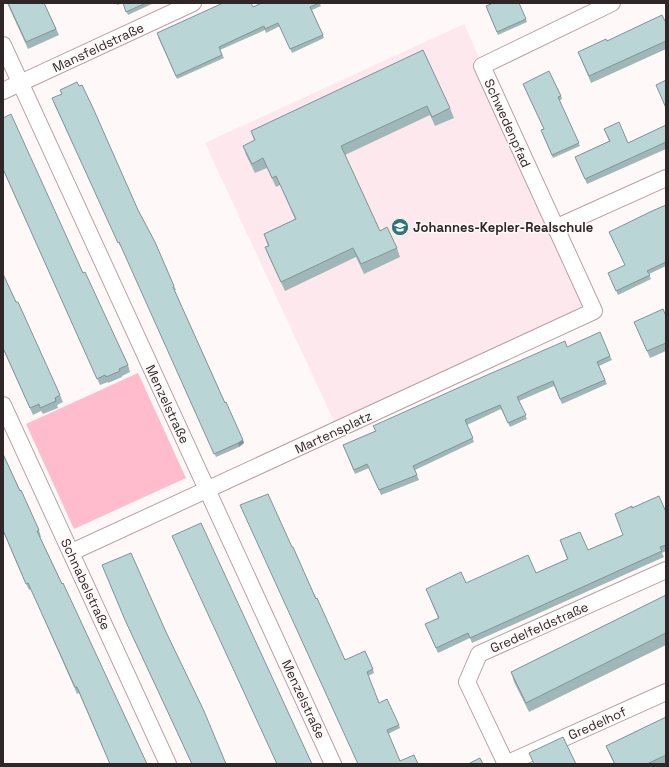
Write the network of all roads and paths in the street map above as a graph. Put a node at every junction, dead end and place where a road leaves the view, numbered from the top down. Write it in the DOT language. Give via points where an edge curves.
graph roads {
  1 [pos="194,3"];
  2 [pos="612,3"];
  3 [pos="3,45"];
  4 [pos="21,83"];
  5 [pos="3,91"];
  6 [pos="666,178"];
  7 [pos="555,228"];
  8 [pos="594,311"];
  9 [pos="3,406"];
  10 [pos="208,490"];
  11 [pos="72,552"];
  12 [pos="666,570"];
  13 [pos="666,692"];
  14 [pos="168,764"];
  15 [pos="333,764"];
  16 [pos="506,764"];
  1 -- 4 [label="street, Mansfeldstraße"];
  2 -- 7 [label="street, Schwedenpfad" via="482,66"];
  3 -- 4 [label="street, Menzelstraße"];
  4 -- 5 [label="street, Mansfeldstraße"];
  4 -- 10 [label="street, Menzelstraße"];
  6 -- 7 [label="street"];
  7 -- 8 [label="street, Schwedenpfad"];
  8 -- 10 [label="street, Martensplatz"];
  9 -- 11 [label="street, Schnabelstraße"];
  10 -- 11 [label="street, Martensplatz"];
  10 -- 15 [label="street, Menzelstraße"];
  11 -- 14 [label="street, Schnabelstraße"];
  12 -- 16 [label="street, Gredelfeldstraße" via="479,654 467,682"];
  13 -- 16 [label="street, Gredelhof"];
}
